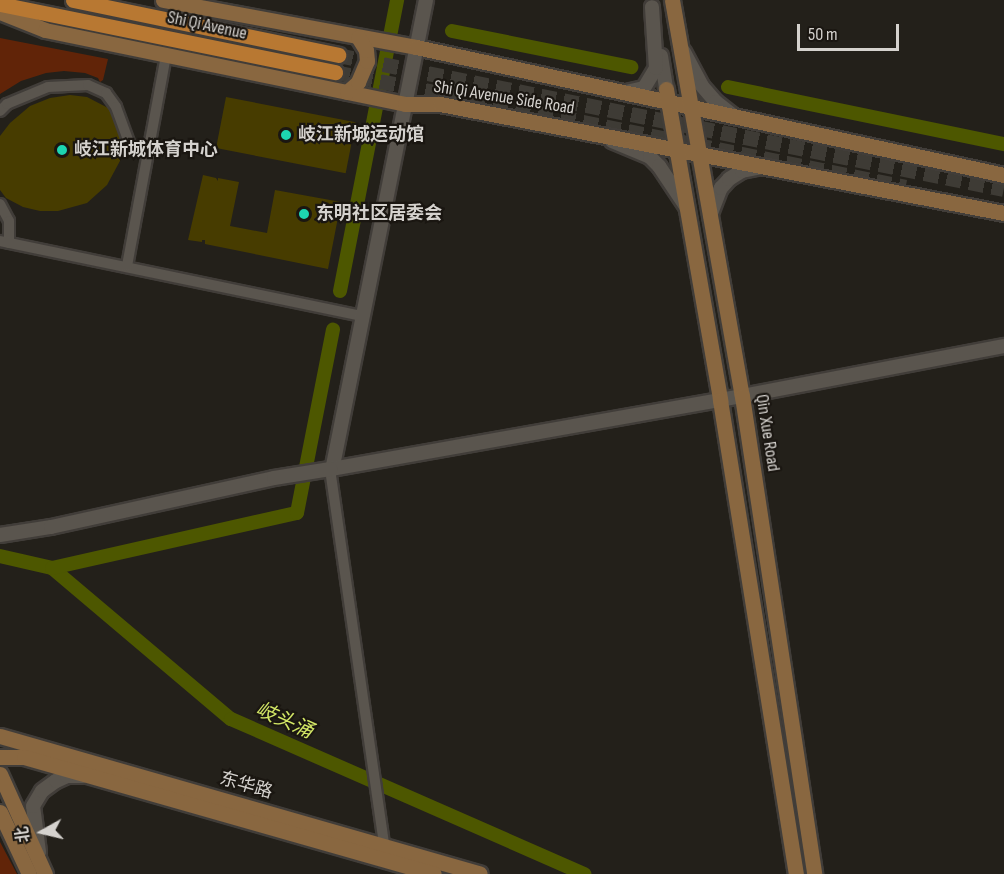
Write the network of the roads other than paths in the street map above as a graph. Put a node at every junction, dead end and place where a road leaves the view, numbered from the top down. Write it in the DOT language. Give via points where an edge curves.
graph roads {
  1 [pos="73,0"];
  2 [pos="426,0"];
  3 [pos="672,0"];
  4 [pos="173,1"];
  5 [pos="652,3"];
  6 [pos="0,4"];
  7 [pos="0,12"];
  8 [pos="358,37"];
  9 [pos="680,43"];
  10 [pos="416,47"];
  11 [pos="166,55"];
  12 [pos="338,55"];
  13 [pos="335,72"];
  14 [pos="346,92"];
  15 [pos="623,92"];
  16 [pos="667,96"];
  17 [pos="405,104"];
  18 [pos="691,107"];
  19 [pos="0,111"];
  20 [pos="736,117"];
  21 [pos="591,133"];
  22 [pos="676,149"];
  23 [pos="699,153"];
  24 [pos="148,154"];
  25 [pos="766,166"];
  26 [pos="1004,175"];
  27 [pos="0,204"];
  28 [pos="687,209"];
  29 [pos="1004,213"];
  30 [pos="710,216"];
  31 [pos="4,242"];
  32 [pos="126,266"];
  33 [pos="362,316"];
  34 [pos="1004,346"];
  35 [pos="742,396"];
  36 [pos="720,400"];
  37 [pos="331,469"];
  38 [pos="0,535"];
  39 [pos="0,736"];
  40 [pos="0,757"];
  41 [pos="0,774"];
  42 [pos="93,776"];
  43 [pos="0,812"];
  44 [pos="384,846"];
  45 [pos="39,872"];
  46 [pos="434,874"];
  47 [pos="480,874"];
  48 [pos="796,874"];
  49 [pos="814,874"];
  1 -- 12 [label="main road, Shi Qi Avenue"];
  2 -- 10 [label="street"];
  3 -- 9 [label="main road, Qin Xue Road"];
  4 -- 8 [label="main road, Shi Qi Avenue Side Road"];
  5 -- 15 [label="street" via="656,68 644,88"];
  5 -- 16 [label="street"];
  6 -- 13 [label="main road, Shi Qi Avenue"];
  7 -- 11 [label="main road, Shi Qi Avenue Side Road" via="45,30"];
  8 -- 10 [label="main road, Shi Qi Avenue Side Road"];
  8 -- 14 [label="main road" via="367,61 358,82"];
  9 -- 18 [label="main road, Qin Xue Road"];
  9 -- 20 [label="street" via="702,86"];
  10 -- 15 [label="main road, Shi Qi Avenue Side Road"];
  10 -- 17 [label="street"];
  11 -- 14 [label="main road, Shi Qi Avenue Side Road"];
  11 -- 24 [label="street"];
  14 -- 17 [label="main road, Shi Qi Avenue Side Road"];
  15 -- 16 [label="main road, Shi Qi Avenue Side Road"];
  16 -- 18 [label="main road, Shi Qi Avenue Side Road"];
  16 -- 22 [label="main road"];
  17 -- 21 [label="main road, Shi Qi Avenue Side Road" via="440,104"];
  17 -- 33 [label="street"];
  18 -- 20 [label="main road, Shi Qi Avenue Side Road"];
  18 -- 23 [label="main road, Qin Xue Road"];
  19 -- 24 [label="street" via="48,87 88,85 106,93 116,107 131,148"];
  20 -- 26 [label="main road, Shi Qi Avenue Side Road"];
  21 -- 22 [label="main road, Shi Qi Avenue Side Road"];
  21 -- 28 [label="street" via="650,157"];
  22 -- 23 [label="main road, Shi Qi Avenue Side Road"];
  22 -- 28 [label="main road"];
  23 -- 25 [label="main road, Shi Qi Avenue Side Road"];
  23 -- 30 [label="main road, Qin Xue Road"];
  24 -- 32 [label="street"];
  25 -- 29 [label="main road, Shi Qi Avenue Side Road"];
  25 -- 30 [label="street" via="742,171 729,179 721,188"];
  27 -- 31 [label="street" via="9,221"];
  28 -- 36 [label="main road"];
  30 -- 35 [label="main road, Qin Xue Road"];
  31 -- 32 [label="street"];
  32 -- 33 [label="street"];
  33 -- 37 [label="street"];
  34 -- 35 [label="street"];
  35 -- 36 [label="street"];
  35 -- 49 [label="main road, Qin Xue Road"];
  36 -- 37 [label="street"];
  36 -- 48 [label="main road"];
  37 -- 38 [label="street"];
  37 -- 44 [label="street"];
  39 -- 44 [label="main road, 东华路"];
  40 -- 42 [label="main road, 东华路" via="24,757"];
  41 -- 45 [label="main road"];
  42 -- 45 [label="street" via="67,776 42,791 33,806"];
  42 -- 46 [label="main road, 东华路"];
  43 -- 45 [label="main road"];
  44 -- 47 [label="main road, 东华路"];
}
